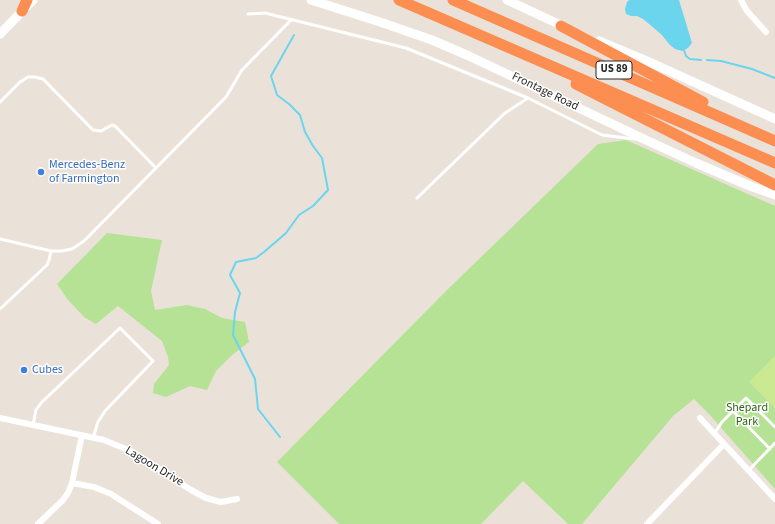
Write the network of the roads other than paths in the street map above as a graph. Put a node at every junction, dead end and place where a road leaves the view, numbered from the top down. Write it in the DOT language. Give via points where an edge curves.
graph roads {
  1 [pos="27,0"];
  2 [pos="33,0"];
  3 [pos="311,0"];
  4 [pos="399,0"];
  5 [pos="453,0"];
  6 [pos="507,0"];
  7 [pos="742,0"];
  8 [pos="22,11"];
  9 [pos="248,14"];
  10 [pos="291,20"];
  11 [pos="561,26"];
  12 [pos="766,32"];
  13 [pos="0,34"];
  14 [pos="481,35"];
  15 [pos="528,98"];
  16 [pos="0,102"];
  17 [pos="775,119"];
  18 [pos="646,140"];
  19 [pos="774,140"];
  20 [pos="775,163"];
  21 [pos="156,168"];
  22 [pos="775,185"];
  23 [pos="775,195"];
  24 [pos="417,198"];
  25 [pos="0,239"];
  26 [pos="51,251"];
  27 [pos="0,309"];
  28 [pos="733,411"];
  29 [pos="0,418"];
  30 [pos="700,418"];
  31 [pos="33,425"];
  32 [pos="775,427"];
  33 [pos="714,434"];
  34 [pos="82,435"];
  35 [pos="93,438"];
  36 [pos="775,443"];
  37 [pos="724,444"];
  38 [pos="770,449"];
  39 [pos="748,471"];
  40 [pos="72,483"];
  41 [pos="775,499"];
  42 [pos="237,500"];
  43 [pos="38,524"];
  44 [pos="158,524"];
  45 [pos="647,524"];
  1 -- 8 [label="highway"];
  2 -- 8 [label="main road"];
  3 -- 18 [label="main road, Frontage Road" via="432,40"];
  4 -- 14 [label="highway, US 89"];
  5 -- 19 [label="highway, US 89"];
  6 -- 11 [label="main road"];
  7 -- 12 [label="street" via="747,12"];
  8 -- 13 [label="main road"];
  9 -- 10 [label="lane" via="265,13"];
  10 -- 15 [label="lane" via="406,48"];
  10 -- 21 [label="lane" via="242,70 226,97"];
  11 -- 17 [label="main road" via="656,65"];
  11 -- 19 [label="highway"];
  14 -- 20 [label="highway, US 89"];
  14 -- 22 [label="highway"];
  15 -- 18 [label="lane" via="602,135"];
  15 -- 24 [label="lane" via="506,113"];
  16 -- 21 [label="lane" via="28,77 43,79 93,130 115,126"];
  18 -- 23 [label="main road, Frontage Road"];
  21 -- 26 [label="lane" via="84,241 72,249"];
  25 -- 26 [label="lane"];
  26 -- 27 [label="lane" via="47,265"];
  28 -- 32 [label="lane" via="746,398"];
  28 -- 33 [label="lane"];
  28 -- 38 [label="lane"];
  29 -- 31 [label="street, Lagoon Drive"];
  30 -- 33 [label="street"];
  31 -- 34 [label="street, Lagoon Drive"];
  31 -- 35 [label="lane" via="36,410 41,403 120,328 153,361 105,411"];
  33 -- 37 [label="street"];
  34 -- 35 [label="street, Lagoon Drive"];
  34 -- 40 [label="street"];
  35 -- 42 [label="street, Lagoon Drive" via="133,452 206,498 221,502"];
  36 -- 38 [label="lane"];
  37 -- 39 [label="street"];
  37 -- 45 [label="street"];
  38 -- 39 [label="lane"];
  39 -- 41 [label="street"];
  40 -- 43 [label="street" via="68,493"];
  40 -- 44 [label="street" via="112,494"];
}
